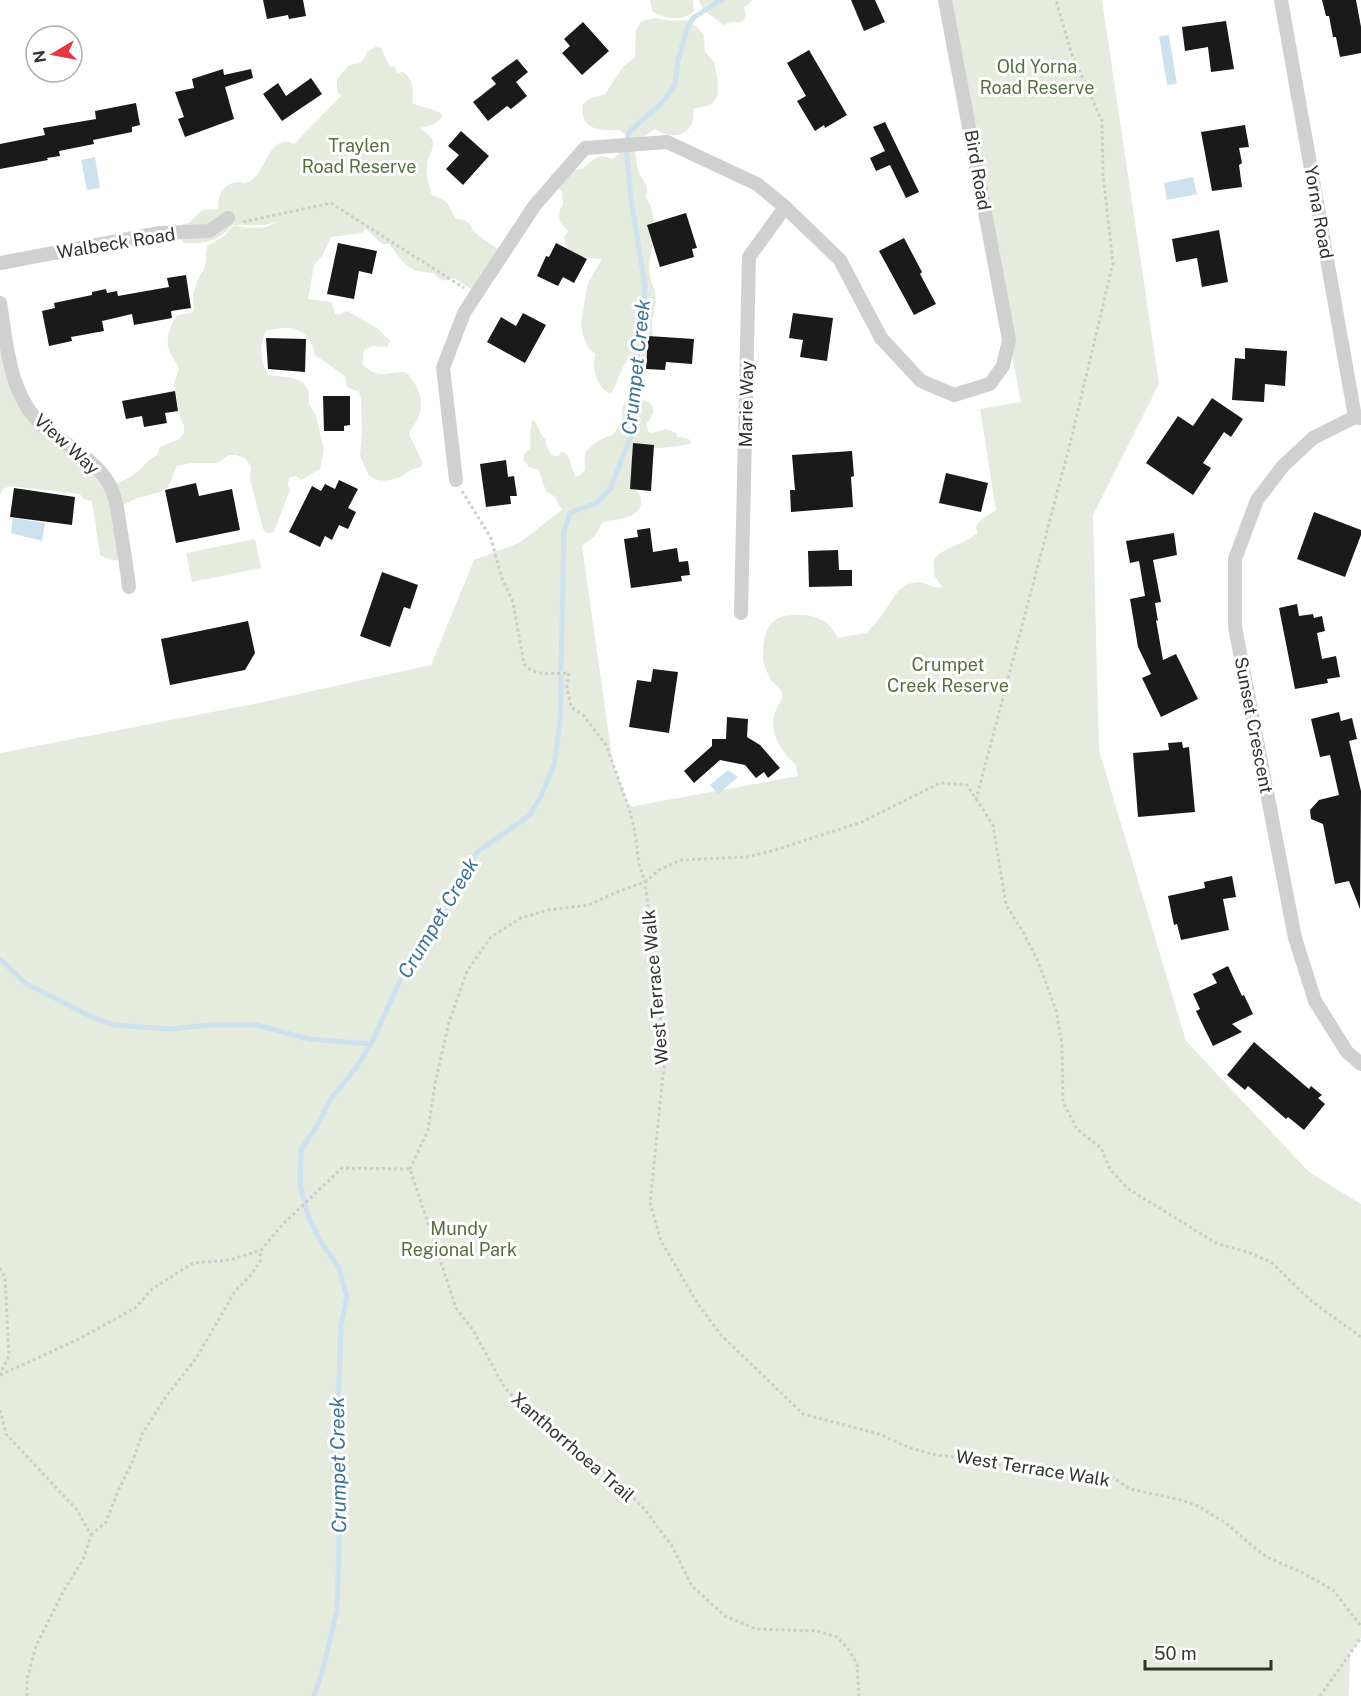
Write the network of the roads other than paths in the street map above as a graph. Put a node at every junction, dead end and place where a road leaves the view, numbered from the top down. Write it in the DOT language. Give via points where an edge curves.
graph roads {
  1 [pos="945,0"];
  2 [pos="1281,0"];
  3 [pos="785,207"];
  4 [pos="228,218"];
  5 [pos="0,263"];
  6 [pos="0,303"];
  7 [pos="1358,418"];
  8 [pos="456,480"];
  9 [pos="129,587"];
  10 [pos="741,613"];
  11 [pos="1361,1064"];
  1 -- 3 [label="street, Bird Road" via="1009,340 1002,366 990,384 954,395 921,381 881,338 840,261"];
  2 -- 7 [label="street, Yorna Road"];
  3 -- 8 [label="street" via="757,184 667,142 585,148 535,205 464,313 443,368"];
  3 -- 10 [label="street, Marie Way" via="749,256"];
  4 -- 5 [label="street, Walbeck Road" via="209,231 160,233"];
  6 -- 9 [label="street, View Way" via="13,373 24,402 44,427 81,453 109,484"];
  7 -- 11 [label="street, Sunset Crescent" via="1313,438 1283,466 1257,500 1235,559 1235,627 1295,938 1315,1001 1347,1052"];
}
